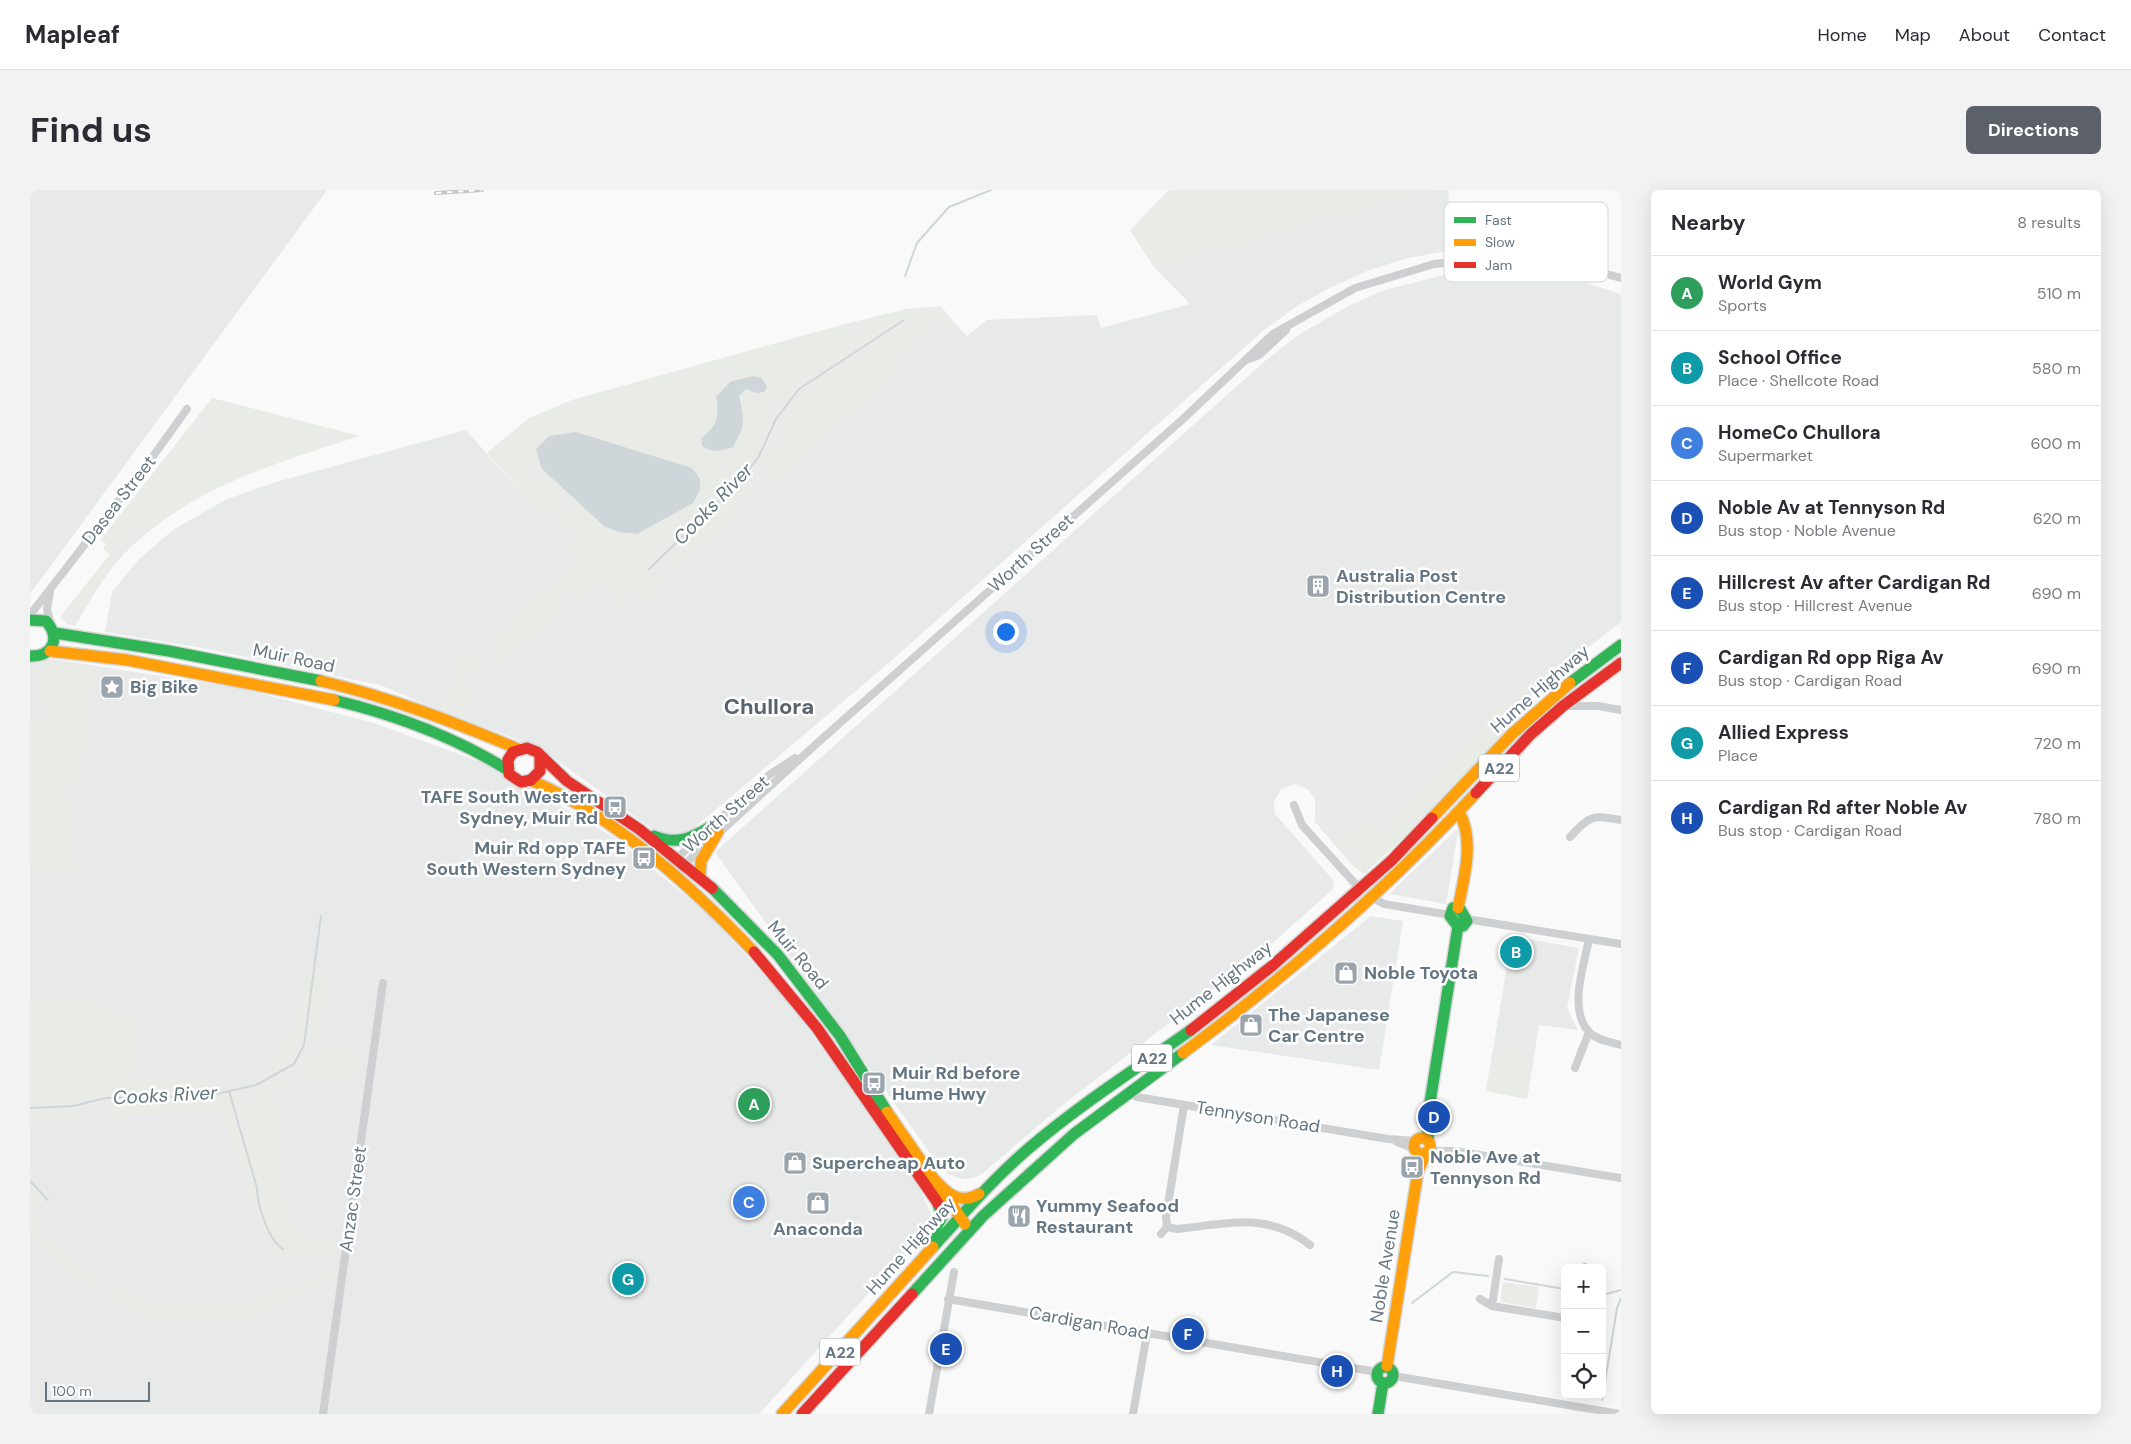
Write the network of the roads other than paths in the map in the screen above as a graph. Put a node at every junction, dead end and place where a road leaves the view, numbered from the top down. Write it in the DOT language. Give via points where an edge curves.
graph roads {
  1 [pos="1444,263"];
  2 [pos="1608,275"];
  3 [pos="1621,278"];
  4 [pos="187,409"];
  5 [pos="50,590"];
  6 [pos="30,615"];
  7 [pos="30,620"];
  8 [pos="53,629"];
  9 [pos="1621,644"];
  10 [pos="54,651"];
  11 [pos="30,656"];
  12 [pos="1621,663"];
  13 [pos="1559,692"];
  14 [pos="1581,693"];
  15 [pos="1563,706"];
  16 [pos="1598,706"];
  17 [pos="1621,710"];
  18 [pos="518,749"];
  19 [pos="540,757"];
  20 [pos="508,770"];
  21 [pos="532,781"];
  22 [pos="1294,805"];
  23 [pos="1459,812"];
  24 [pos="1621,820"];
  25 [pos="639,829"];
  26 [pos="714,830"];
  27 [pos="1570,837"];
  28 [pos="679,861"];
  29 [pos="669,872"];
  30 [pos="700,878"];
  31 [pos="1360,889"];
  32 [pos="1371,897"];
  33 [pos="1454,912"];
  34 [pos="1462,922"];
  35 [pos="1589,939"];
  36 [pos="1621,944"];
  37 [pos="383,983"];
  38 [pos="1589,1032"];
  39 [pos="1621,1045"];
  40 [pos="1575,1068"];
  41 [pos="1129,1093"];
  42 [pos="1184,1105"];
  43 [pos="1422,1146"];
  44 [pos="932,1177"];
  45 [pos="1621,1178"];
  46 [pos="992,1184"];
  47 [pos="938,1204"];
  48 [pos="956,1221"];
  49 [pos="966,1233"];
  50 [pos="1310,1245"];
  51 [pos="1499,1259"];
  52 [pos="954,1272"];
  53 [pos="897,1289"];
  54 [pos="948,1299"];
  55 [pos="1480,1300"];
  56 [pos="1492,1306"];
  57 [pos="1561,1317"];
  58 [pos="1146,1333"];
  59 [pos="1385,1374"];
  60 [pos="1573,1399"];
  61 [pos="1572,1405"];
  62 [pos="323,1414"];
  63 [pos="782,1414"];
  64 [pos="802,1414"];
  65 [pos="929,1414"];
  66 [pos="1133,1414"];
  67 [pos="1378,1414"];
  68 [pos="1621,1414"];
  1 -- 26 [label="street, Worth Street" via="1355,288 1289,326 814,746 769,775"];
  2 -- 3 [label="street, Worth Street"];
  4 -- 5 [label="street, Dasea Street"];
  5 -- 6 [label="street, Dasea Street"];
  5 -- 8 [label="street" via="47,609"];
  7 -- 8 [label="main road, Muir Road" via="40,619"];
  8 -- 10 [label="main road"];
  8 -- 18 [label="main road, Muir Road" via="284,672 356,689 450,721"];
  9 -- 13 [label="main road, Hume Highway / A22"];
  10 -- 11 [label="main road"];
  10 -- 20 [label="main road, Muir Road" via="262,684 359,707 447,737 489,756"];
  12 -- 14 [label="main road, Hume Highway / A22"];
  13 -- 14 [label="street"];
  13 -- 31 [label="main road, Hume Highway / A22" via="1512,734"];
  14 -- 15 [label="main road, Hume Highway / A22"];
  14 -- 16 [label="street"];
  15 -- 16 [label="street"];
  15 -- 23 [label="main road, Hume Highway / A22" via="1531,734"];
  16 -- 17 [label="street"];
  18 -- 19 [label="main road" via="532,749"];
  18 -- 20 [label="main road" via="510,756"];
  19 -- 21 [label="main road" via="542,768"];
  19 -- 25 [label="main road, Muir Road" via="567,781"];
  20 -- 21 [label="main road" via="517,781"];
  21 -- 29 [label="main road, Muir Road" via="582,807"];
  22 -- 31 [label="street" via="1302,825"];
  23 -- 32 [label="main road, Hume Highway / A22"];
  23 -- 33 [label="main road" via="1466,822 1467,836"];
  24 -- 27 [label="street" via="1599,816 1587,819"];
  25 -- 26 [label="main road" via="677,843"];
  25 -- 28 [label="main road, Muir Road"];
  26 -- 28 [label="street, Worth Street"];
  26 -- 30 [label="main road" via="701,861"];
  28 -- 29 [label="street, Worth Street"];
  28 -- 30 [label="main road, Muir Road"];
  29 -- 47 [label="main road, Muir Road" via="734,931 788,990"];
  30 -- 44 [label="main road, Muir Road" via="752,927 799,982 840,1036 890,1118"];
  31 -- 32 [label="street"];
  31 -- 46 [label="main road, Hume Highway / A22" via="1208,1018 1071,1114 1026,1150"];
  32 -- 33 [label="street" via="1384,904"];
  32 -- 41 [label="main road, Hume Highway / A22" via="1282,976"];
  33 -- 34 [label="main road"];
  34 -- 35 [label="street"];
  34 -- 43 [label="main road, Noble Avenue"];
  35 -- 36 [label="street"];
  35 -- 38 [label="street" via="1578,1010"];
  37 -- 62 [label="street, Anzac Street"];
  38 -- 39 [label="street"];
  38 -- 40 [label="street"];
  41 -- 42 [label="street, Tennyson Road"];
  41 -- 49 [label="main road, Hume Highway / A22" via="1074,1134"];
  42 -- 43 [label="street, Tennyson Road"];
  42 -- 50 [label="street" via="1164,1230 1247,1222 1286,1229"];
  43 -- 45 [label="street, Tennyson Road"];
  43 -- 59 [label="main road, Noble Avenue"];
  44 -- 46 [label="main road" via="960,1201 975,1197"];
  44 -- 48 [label="main road, Muir Road"];
  46 -- 48 [label="main road, Hume Highway / A22"];
  47 -- 48 [label="main road, Muir Road"];
  47 -- 53 [label="main road" via="942,1217 939,1225"];
  48 -- 49 [label="main road, Muir Road"];
  48 -- 53 [label="main road, Hume Highway / A22"];
  49 -- 64 [label="main road, Hume Highway / A22"];
  51 -- 56 [label="street"];
  52 -- 54 [label="street"];
  53 -- 63 [label="main road, Hume Highway / A22"];
  54 -- 58 [label="street, Cardigan Road"];
  54 -- 65 [label="street"];
  55 -- 56 [label="street"];
  56 -- 57 [label="street"];
  58 -- 59 [label="street, Cardigan Road"];
  58 -- 66 [label="street"];
  59 -- 61 [label="street, Cardigan Road"];
  59 -- 67 [label="main road, Noble Avenue"];
  60 -- 61 [label="street"];
  61 -- 68 [label="street, Cardigan Road"];
}
